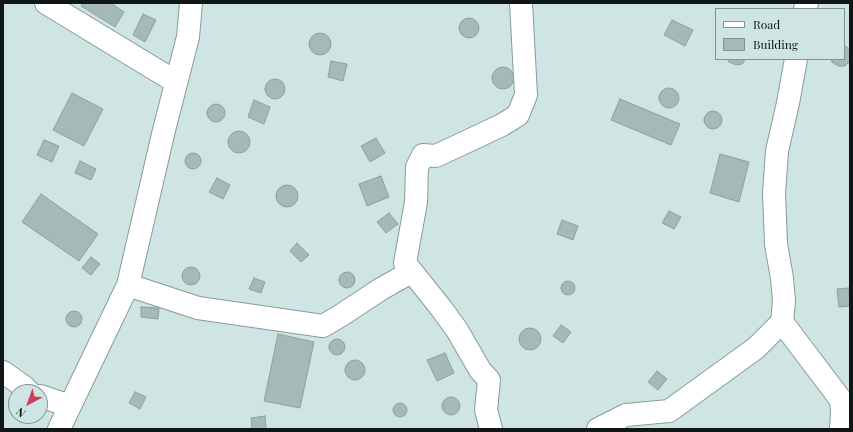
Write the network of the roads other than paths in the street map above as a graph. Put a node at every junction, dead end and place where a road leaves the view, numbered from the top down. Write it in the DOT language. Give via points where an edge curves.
graph roads {
  1 [pos="46,3"];
  2 [pos="191,3"];
  3 [pos="521,3"];
  4 [pos="796,60"];
  5 [pos="176,82"];
  6 [pos="411,272"];
  7 [pos="128,285"];
  8 [pos="782,322"];
  9 [pos="3,372"];
  10 [pos="20,384"];
  11 [pos="48,399"];
  12 [pos="70,406"];
  13 [pos="59,429"];
  14 [pos="491,429"];
  15 [pos="598,429"];
  16 [pos="841,429"];
  1 -- 5 [label="street"];
  2 -- 5 [label="street" via="188,37"];
  3 -- 6 [label="street" via="526,95 518,115 436,156 423,155 417,167 416,202 405,264"];
  4 -- 8 [label="street" via="777,151 775,186 776,244 784,301"];
  5 -- 7 [label="street"];
  6 -- 7 [label="street" via="323,326 198,308"];
  6 -- 14 [label="street" via="449,319 480,370 489,380 486,410"];
  7 -- 12 [label="street"];
  8 -- 15 [label="street" via="756,348 669,411 626,414"];
  8 -- 16 [label="street" via="842,400"];
  9 -- 10 [label="street"];
  11 -- 12 [label="street"];
  12 -- 13 [label="street"];
}
